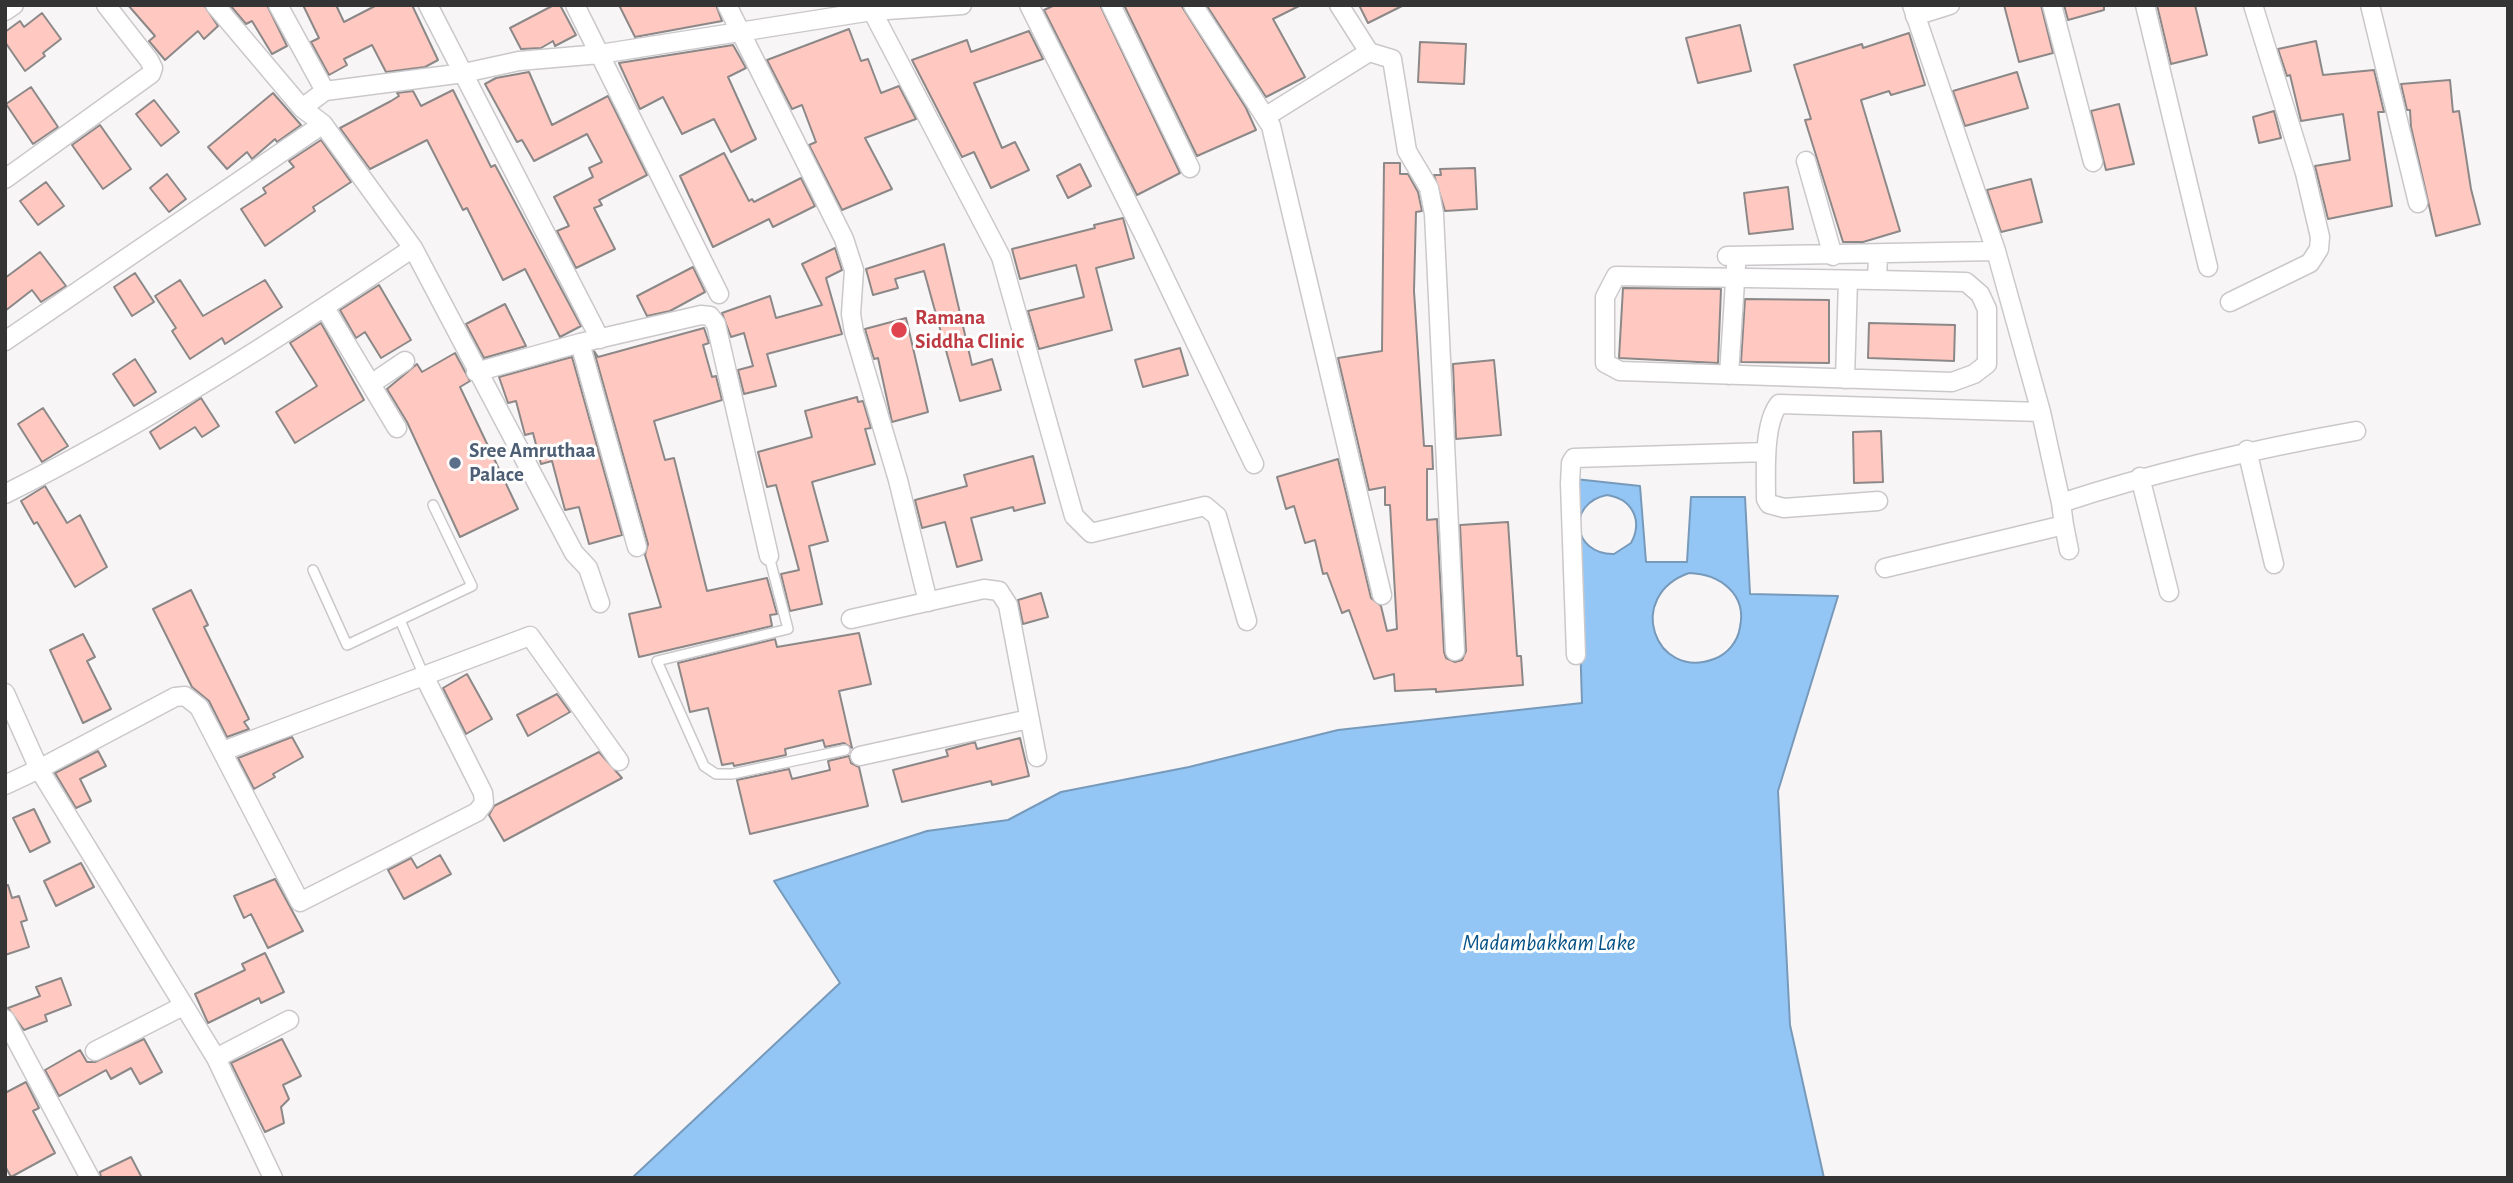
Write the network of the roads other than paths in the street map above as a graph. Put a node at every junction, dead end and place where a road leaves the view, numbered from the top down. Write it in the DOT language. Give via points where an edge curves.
graph roads {
  1 [pos="14,5"];
  2 [pos="106,5"];
  3 [pos="215,5"];
  4 [pos="278,5"];
  5 [pos="428,5"];
  6 [pos="575,5"];
  7 [pos="727,5"];
  8 [pos="962,5"];
  9 [pos="1029,5"];
  10 [pos="1111,5"];
  11 [pos="1193,5"];
  12 [pos="1339,5"];
  13 [pos="1950,5"];
  14 [pos="2052,5"];
  15 [pos="2145,5"];
  16 [pos="2253,5"];
  17 [pos="2370,5"];
  18 [pos="871,8"];
  19 [pos="1913,11"];
  20 [pos="5,12"];
  21 [pos="741,32"];
  22 [pos="1369,52"];
  23 [pos="600,54"];
  24 [pos="464,74"];
  25 [pos="325,91"];
  26 [pos="302,108"];
  27 [pos="1265,117"];
  28 [pos="323,124"];
  29 [pos="1806,161"];
  30 [pos="2093,162"];
  31 [pos="1190,168"];
  32 [pos="5,178"];
  33 [pos="2418,203"];
  34 [pos="413,248"];
  35 [pos="1996,251"];
  36 [pos="1878,254"];
  37 [pos="1833,256"];
  38 [pos="2208,267"];
  39 [pos="1735,276"];
  40 [pos="1848,280"];
  41 [pos="1877,280"];
  42 [pos="719,294"];
  43 [pos="2230,302"];
  44 [pos="325,307"];
  45 [pos="600,339"];
  46 [pos="5,341"];
  47 [pos="580,343"];
  48 [pos="405,361"];
  49 [pos="476,372"];
  50 [pos="1729,375"];
  51 [pos="1845,379"];
  52 [pos="371,384"];
  53 [pos="2041,412"];
  54 [pos="397,428"];
  55 [pos="2356,431"];
  56 [pos="2247,450"];
  57 [pos="1766,452"];
  58 [pos="1254,464"];
  59 [pos="2140,477"];
  60 [pos="5,494"];
  61 [pos="1878,501"];
  62 [pos="2061,503"];
  63 [pos="433,505"];
  64 [pos="2064,525"];
  65 [pos="637,547"];
  66 [pos="2069,550"];
  67 [pos="769,556"];
  68 [pos="2274,564"];
  69 [pos="1885,568"];
  70 [pos="313,570"];
  71 [pos="2169,592"];
  72 [pos="1382,595"];
  73 [pos="928,602"];
  74 [pos="600,603"];
  75 [pos="851,619"];
  76 [pos="400,620"];
  77 [pos="1247,621"];
  78 [pos="1455,651"];
  79 [pos="1576,655"];
  80 [pos="424,676"];
  81 [pos="5,693"];
  82 [pos="1029,719"];
  83 [pos="223,751"];
  84 [pos="852,753"];
  85 [pos="1037,757"];
  86 [pos="619,761"];
  87 [pos="40,769"];
  88 [pos="5,785"];
  89 [pos="183,1006"];
  90 [pos="5,1018"];
  91 [pos="289,1020"];
  92 [pos="95,1051"];
  93 [pos="216,1058"];
  94 [pos="90,1178"];
  95 [pos="273,1178"];
  1 -- 20 [label="street"];
  2 -- 32 [label="street" via="149,60 151,74"];
  3 -- 26 [label="street"];
  4 -- 25 [label="street"];
  5 -- 24 [label="street"];
  6 -- 23 [label="street"];
  7 -- 21 [label="street"];
  8 -- 18 [label="street"];
  9 -- 58 [label="street"];
  10 -- 31 [label="street"];
  11 -- 27 [label="street"];
  12 -- 22 [label="street"];
  13 -- 19 [label="street"];
  14 -- 30 [label="street"];
  15 -- 38 [label="street"];
  16 -- 43 [label="street" via="2320,237 2310,263"];
  17 -- 33 [label="street"];
  18 -- 21 [label="street"];
  18 -- 77 [label="street" via="1001,257 1074,516 1091,533 1205,506 1217,516"];
  19 -- 35 [label="street"];
  21 -- 23 [label="street"];
  21 -- 73 [label="street" via="844,239 854,270 854,331"];
  22 -- 27 [label="street"];
  22 -- 78 [label="street" via="1392,59 1407,151 1429,188 1434,214"];
  23 -- 24 [label="street" via="519,61"];
  23 -- 42 [label="street"];
  24 -- 25 [label="street"];
  24 -- 45 [label="street"];
  25 -- 26 [label="street"];
  26 -- 28 [label="street"];
  27 -- 72 [label="street"];
  28 -- 34 [label="street"];
  28 -- 46 [label="street"];
  29 -- 37 [label="street"];
  34 -- 44 [label="street"];
  34 -- 49 [label="street"];
  35 -- 36 [label="street"];
  35 -- 53 [label="street"];
  36 -- 37 [label="street"];
  36 -- 41 [label="street"];
  37 -- 39 [label="street" via="1732,256"];
  39 -- 40 [label="street"];
  39 -- 50 [label="street"];
  39 -- 50 [label="street" via="1616,276 1605,297 1605,363 1620,371"];
  40 -- 41 [label="street"];
  40 -- 51 [label="street"];
  41 -- 51 [label="street" via="1966,282 1980,294 1987,309 1987,364 1952,382"];
  44 -- 52 [label="street"];
  44 -- 60 [label="street" via="102,445"];
  45 -- 47 [label="street"];
  45 -- 67 [label="street" via="710,316 716,324"];
  47 -- 49 [label="street"];
  47 -- 65 [label="street"];
  48 -- 52 [label="street"];
  49 -- 74 [label="street" via="573,553 588,568"];
  50 -- 51 [label="street"];
  52 -- 54 [label="street"];
  53 -- 57 [label="street" via="1790,402 1773,411"];
  53 -- 62 [label="street"];
  55 -- 56 [label="street"];
  56 -- 59 [label="street"];
  56 -- 68 [label="street"];
  57 -- 61 [label="street" via="1769,504 1784,508"];
  57 -- 79 [label="street" via="1574,458 1570,484"];
  59 -- 62 [label="street"];
  59 -- 71 [label="street"];
  62 -- 64 [label="street"];
  63 -- 76 [label="lane" via="472,586"];
  64 -- 66 [label="street"];
  64 -- 69 [label="street"];
  67 -- 84 [label="lane" via="788,629 657,661 704,765 716,774"];
  70 -- 76 [label="lane" via="347,645"];
  73 -- 75 [label="street"];
  73 -- 82 [label="street" via="984,589 1004,595"];
  76 -- 80 [label="lane"];
  80 -- 83 [label="street"];
  80 -- 83 [label="street" via="484,803 477,812 300,902"];
  80 -- 86 [label="street" via="530,636"];
  81 -- 87 [label="street"];
  82 -- 84 [label="street"];
  82 -- 85 [label="street"];
  83 -- 87 [label="street" via="192,700 174,697"];
  87 -- 88 [label="street"];
  87 -- 89 [label="street"];
  89 -- 92 [label="street"];
  89 -- 93 [label="street"];
  90 -- 94 [label="street"];
  91 -- 93 [label="street"];
  93 -- 95 [label="street"];
}
